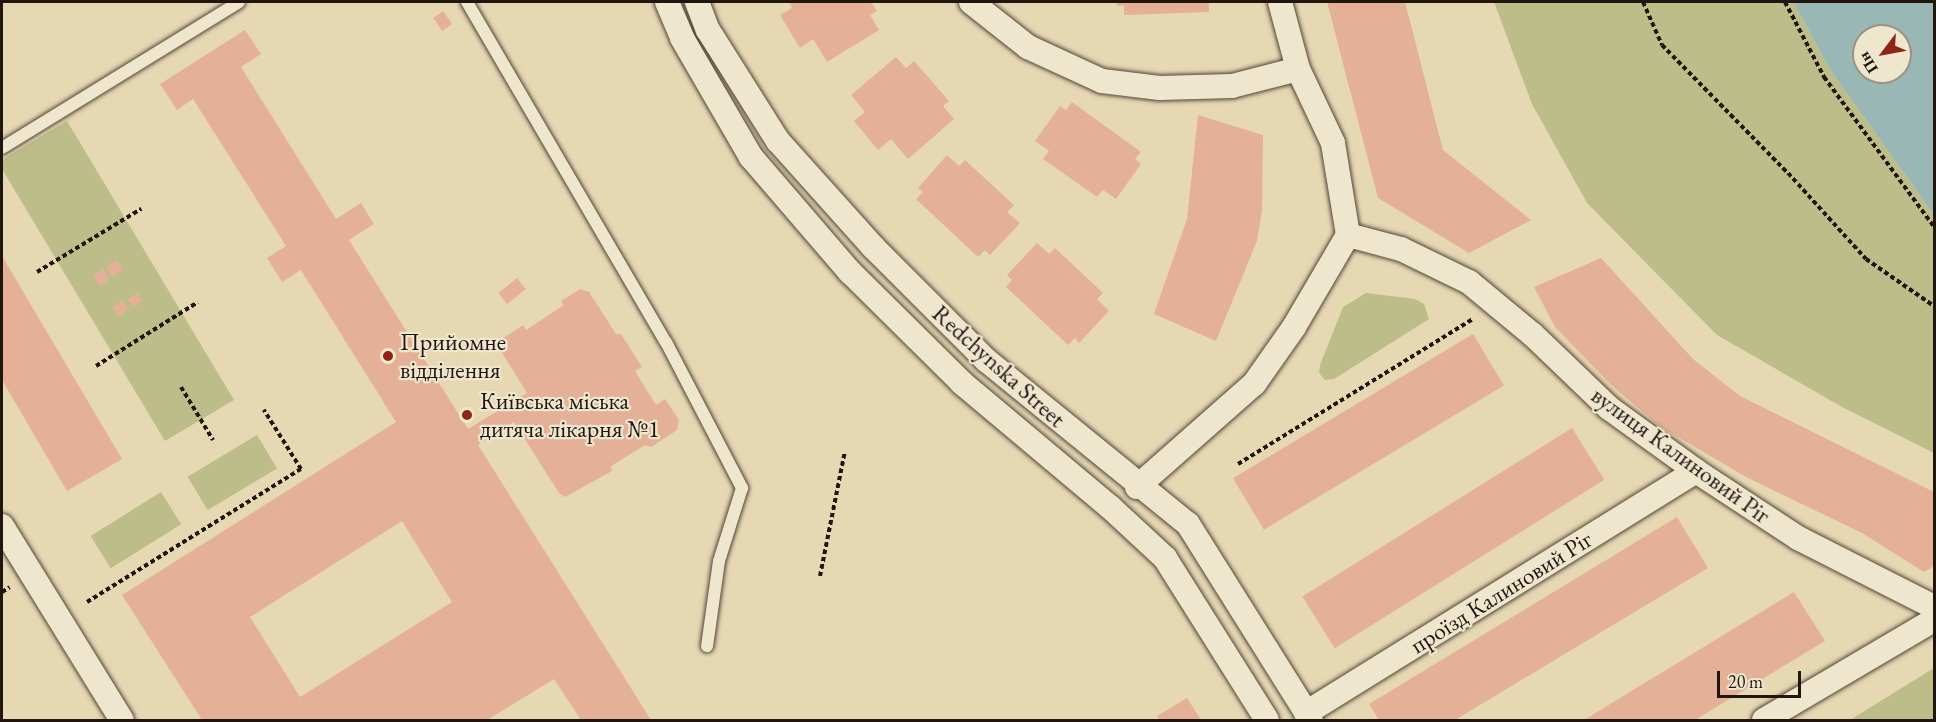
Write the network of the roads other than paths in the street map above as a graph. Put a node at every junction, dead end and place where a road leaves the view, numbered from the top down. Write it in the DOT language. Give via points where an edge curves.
graph roads {
  1 [pos="239,2"];
  2 [pos="467,2"];
  3 [pos="668,2"];
  4 [pos="697,2"];
  5 [pos="971,2"];
  6 [pos="1280,2"];
  7 [pos="1298,69"];
  8 [pos="2,148"];
  9 [pos="1348,235"];
  10 [pos="1696,471"];
  11 [pos="1137,487"];
  12 [pos="2,526"];
  13 [pos="1935,607"];
  14 [pos="1935,620"];
  15 [pos="707,646"];
  16 [pos="1309,717"];
  17 [pos="122,720"];
  18 [pos="1267,720"];
  19 [pos="1764,720"];
  1 -- 8 [label="lane"];
  2 -- 15 [label="lane" via="666,342 742,488 719,561"];
  3 -- 18 [label="street, Redchynska Street" via="682,38 751,157 850,273 954,375 1165,558"];
  4 -- 11 [label="street, Redchynska Street" via="708,30 778,141 873,247 986,360"];
  5 -- 7 [label="street" via="1029,47 1102,81 1160,88 1232,86"];
  6 -- 7 [label="street"];
  7 -- 9 [label="street" via="1333,144"];
  9 -- 10 [label="street, вулиця Калиновий Ріг" via="1401,249 1469,282 1609,408"];
  9 -- 11 [label="street" via="1294,327 1254,384"];
  10 -- 13 [label="street, вулиця Калиновий Ріг" via="1798,538"];
  10 -- 16 [label="street, проїзд Калиновий Ріг"];
  11 -- 16 [label="street, Redchynska Street" via="1188,524"];
  12 -- 17 [label="street"];
  14 -- 19 [label="street"];
}
